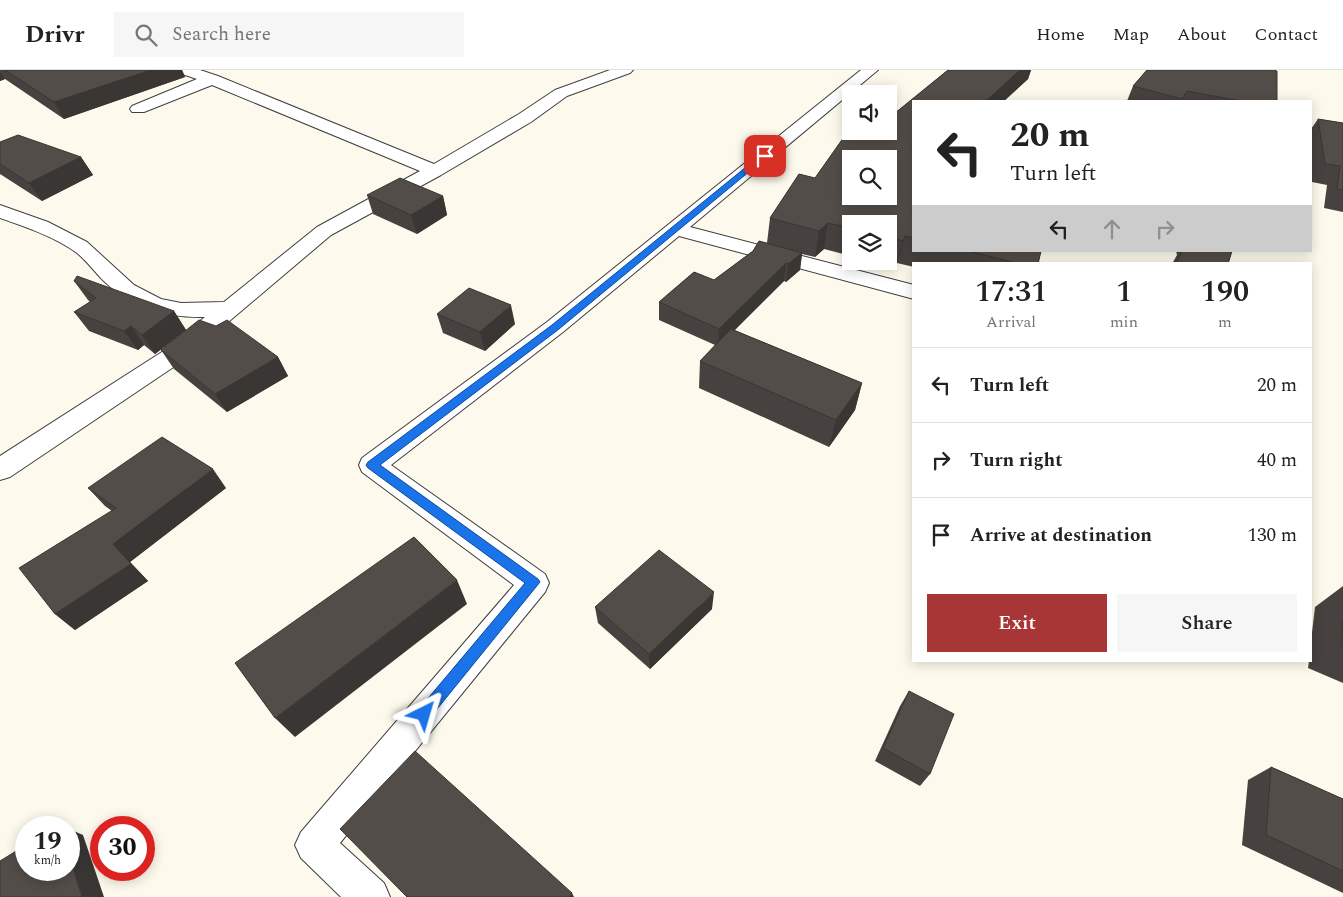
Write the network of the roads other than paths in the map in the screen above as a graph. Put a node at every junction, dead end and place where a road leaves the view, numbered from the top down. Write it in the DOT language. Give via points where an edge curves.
graph roads {
  1 [pos="184,70"];
  2 [pos="626,70"];
  3 [pos="870,70"];
  4 [pos="212,79"];
  5 [pos="138,109"];
  6 [pos="435,171"];
  7 [pos="0,211"];
  8 [pos="674,229"];
  9 [pos="912,291"];
  10 [pos="229,309"];
  11 [pos="0,470"];
  12 [pos="370,897"];
  1 -- 4 [label="street"];
  2 -- 6 [label="street" via="561,93"];
  3 -- 8 [label="street"];
  4 -- 5 [label="street"];
  4 -- 6 [label="street"];
  6 -- 10 [label="street" via="324,231"];
  7 -- 10 [label="street" via="40,225 81,247 126,290 148,304 192,312"];
  8 -- 9 [label="street"];
  8 -- 12 [label="street" via="555,327 372,465 534,582 314,845"];
  10 -- 11 [label="street" via="173,356"];
}
